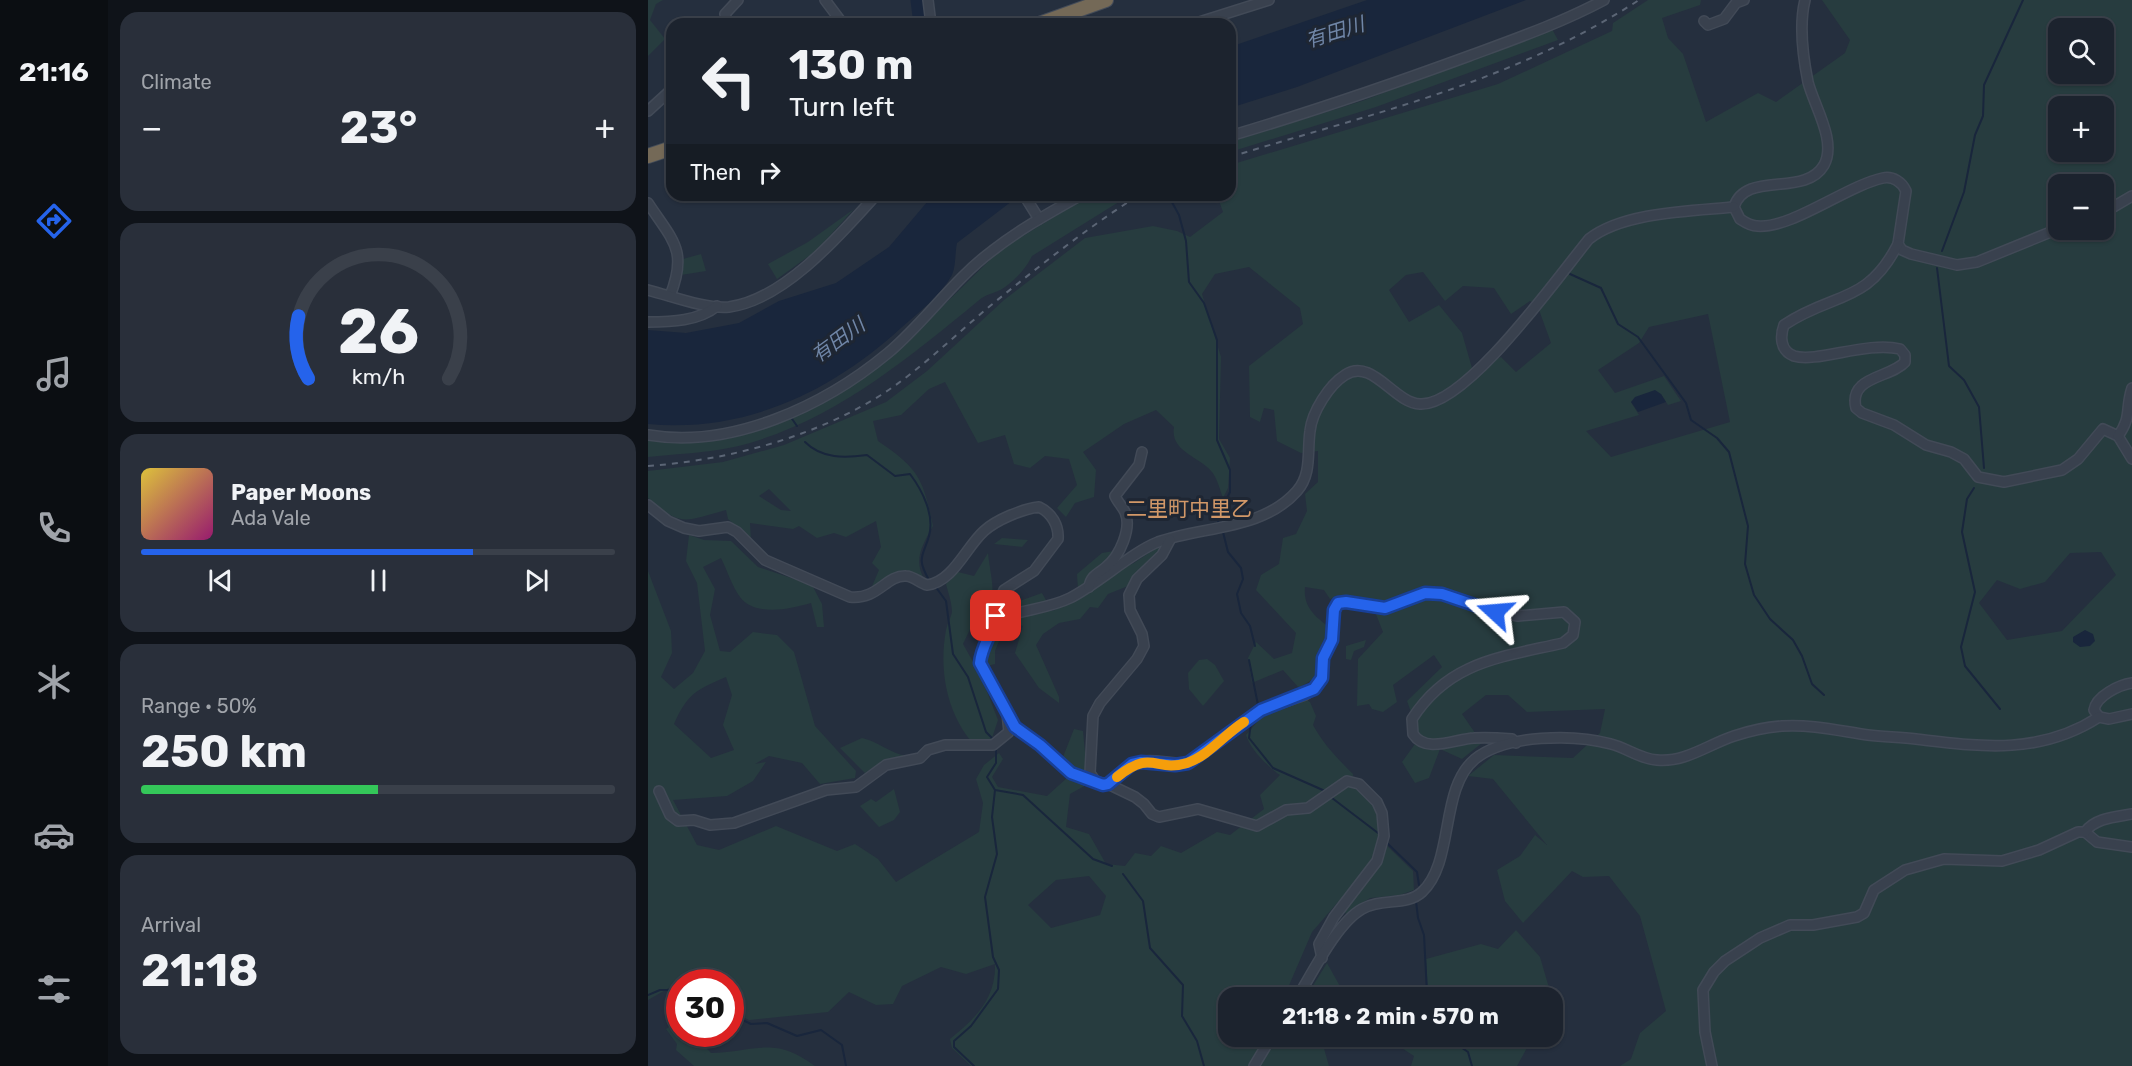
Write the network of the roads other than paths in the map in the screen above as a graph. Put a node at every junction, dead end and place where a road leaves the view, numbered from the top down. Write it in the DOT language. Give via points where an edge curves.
graph roads {
  1 [pos="738,0"];
  2 [pos="825,0"];
  3 [pos="928,0"];
  4 [pos="1106,0"];
  5 [pos="1269,0"];
  6 [pos="1604,0"];
  7 [pos="1744,0"];
  8 [pos="1804,0"];
  9 [pos="726,18"];
  10 [pos="838,18"];
  11 [pos="931,18"];
  12 [pos="1056,18"];
  13 [pos="1212,18"];
  14 [pos="1704,21"];
  15 [pos="666,94"];
  16 [pos="649,107"];
  17 [pos="1236,134"];
  18 [pos="666,150"];
  19 [pos="648,156"];
  20 [pos="2132,196"];
  21 [pos="871,201"];
  22 [pos="1028,201"];
  23 [pos="1070,201"];
  24 [pos="648,203"];
  25 [pos="1734,207"];
  26 [pos="2114,207"];
  27 [pos="1039,219"];
  28 [pos="2048,233"];
  29 [pos="1898,244"];
  30 [pos="648,290"];
  31 [pos="670,296"];
  32 [pos="717,306"];
  33 [pos="648,322"];
  34 [pos="2132,388"];
  35 [pos="648,435"];
  36 [pos="2118,436"];
  37 [pos="1142,452"];
  38 [pos="2132,459"];
  39 [pos="648,505"];
  40 [pos="1170,540"];
  41 [pos="1089,587"];
  42 [pos="996,616"];
  43 [pos="2132,683"];
  44 [pos="1007,713"];
  45 [pos="2132,714"];
  46 [pos="2099,717"];
  47 [pos="1516,743"];
  48 [pos="1093,779"];
  49 [pos="1108,784"];
  50 [pos="659,791"];
  51 [pos="2132,814"];
  52 [pos="2085,832"];
  53 [pos="2132,847"];
  54 [pos="1322,958"];
  55 [pos="1304,987"];
  56 [pos="1265,1047"];
  57 [pos="1254,1066"];
  58 [pos="1712,1066"];
  1 -- 9 [label="street" via="725,14"];
  2 -- 10 [label="street"];
  3 -- 11 [label="street"];
  4 -- 12 [label="highway"];
  5 -- 13 [label="street"];
  6 -- 17 [label="street" via="1552,25 1371,92"];
  7 -- 14 [label="street" via="1736,3 1724,19 1708,25"];
  8 -- 25 [label="street" via="1802,28 1808,81 1828,146 1824,165 1813,176 1794,183 1752,189 1742,194"];
  15 -- 16 [label="street"];
  18 -- 19 [label="highway"];
  20 -- 26 [label="street"];
  21 -- 32 [label="street" via="835,241 793,277 742,303"];
  22 -- 27 [label="street"];
  23 -- 27 [label="street"];
  24 -- 31 [label="street" via="680,257"];
  25 -- 29 [label="street" via="1740,219 1760,227 1796,217 1841,194 1891,178 1906,191"];
  25 -- 40 [label="street" via="1645,218 1597,232 1493,356 1457,387 1430,403 1406,400 1369,373 1359,370 1342,376 1314,415 1307,469 1297,491 1261,515"];
  27 -- 35 [label="street" via="992,251 888,353 844,384 782,416 742,430 698,437"];
  28 -- 29 [label="street" via="1977,262 1957,265 1911,254"];
  29 -- 36 [label="street" via="1879,275 1867,285 1784,325 1781,340 1785,350 1793,356 1808,357 1856,348 1900,350 1905,362 1900,368 1867,380 1857,392 1856,408 1926,445 1964,459 1978,477 1988,480 2004,482 2062,470 2078,459 2103,429"];
  30 -- 31 [label="street"];
  31 -- 32 [label="street"];
  32 -- 33 [label="street" via="687,319"];
  34 -- 36 [label="street" via="2128,422"];
  36 -- 38 [label="street"];
  37 -- 41 [label="street" via="1138,465 1115,496 1125,510 1128,524 1124,538 1114,558 1093,576"];
  39 -- 42 [label="street" via="684,528 699,531 728,527 765,560 850,597 862,598 899,577 932,584 947,575 988,528 1033,508 1043,509 1058,526 1058,539 1034,571 1004,590"];
  40 -- 41 [label="street" via="1156,543"];
  40 -- 48 [label="street" via="1162,555 1137,579 1129,595 1130,610 1144,646 1094,716"];
  41 -- 42 [label="street" via="1057,604"];
  42 -- 44 [label="street" via="980,663"];
  43 -- 46 [label="street" via="2123,684 2100,699 2094,710"];
  44 -- 48 [label="street" via="1022,733 1071,773"];
  44 -- 50 [label="street" via="1009,732 996,743 945,745 928,750 920,758 886,765 856,787 826,790 734,823 710,825 678,820 670,815"];
  45 -- 46 [label="street"];
  46 -- 47 [label="street" via="2037,743 2001,748 1800,726 1733,736 1672,760 1645,758 1613,744 1580,737"];
  47 -- 49 [label="street" via="1512,739 1474,737 1423,744 1413,734 1412,719 1420,706 1461,671 1478,662 1563,643 1573,636 1575,622 1564,612 1518,616 1442,594 1425,593 1385,608 1338,603 1332,640 1323,658 1322,678 1314,689 1261,710 1188,763 1132,764"];
  47 -- 54 [label="street" via="1490,750 1465,770 1438,861 1422,892 1409,899 1361,909 1346,922"];
  48 -- 49 [label="street"];
  49 -- 54 [label="street" via="1135,797 1159,817 1198,809 1257,826 1286,810 1308,808 1340,783 1359,784 1377,802 1384,836 1377,861 1334,917 1319,944"];
  51 -- 52 [label="street" via="2101,820"];
  52 -- 53 [label="street" via="2097,842"];
  52 -- 58 [label="street" via="2002,861 1944,859 1912,867 1875,890 1864,913 1857,917 1790,925 1760,938 1725,961 1703,990 1704,1032"];
  54 -- 55 [label="street"];
  56 -- 57 [label="street"];
}
